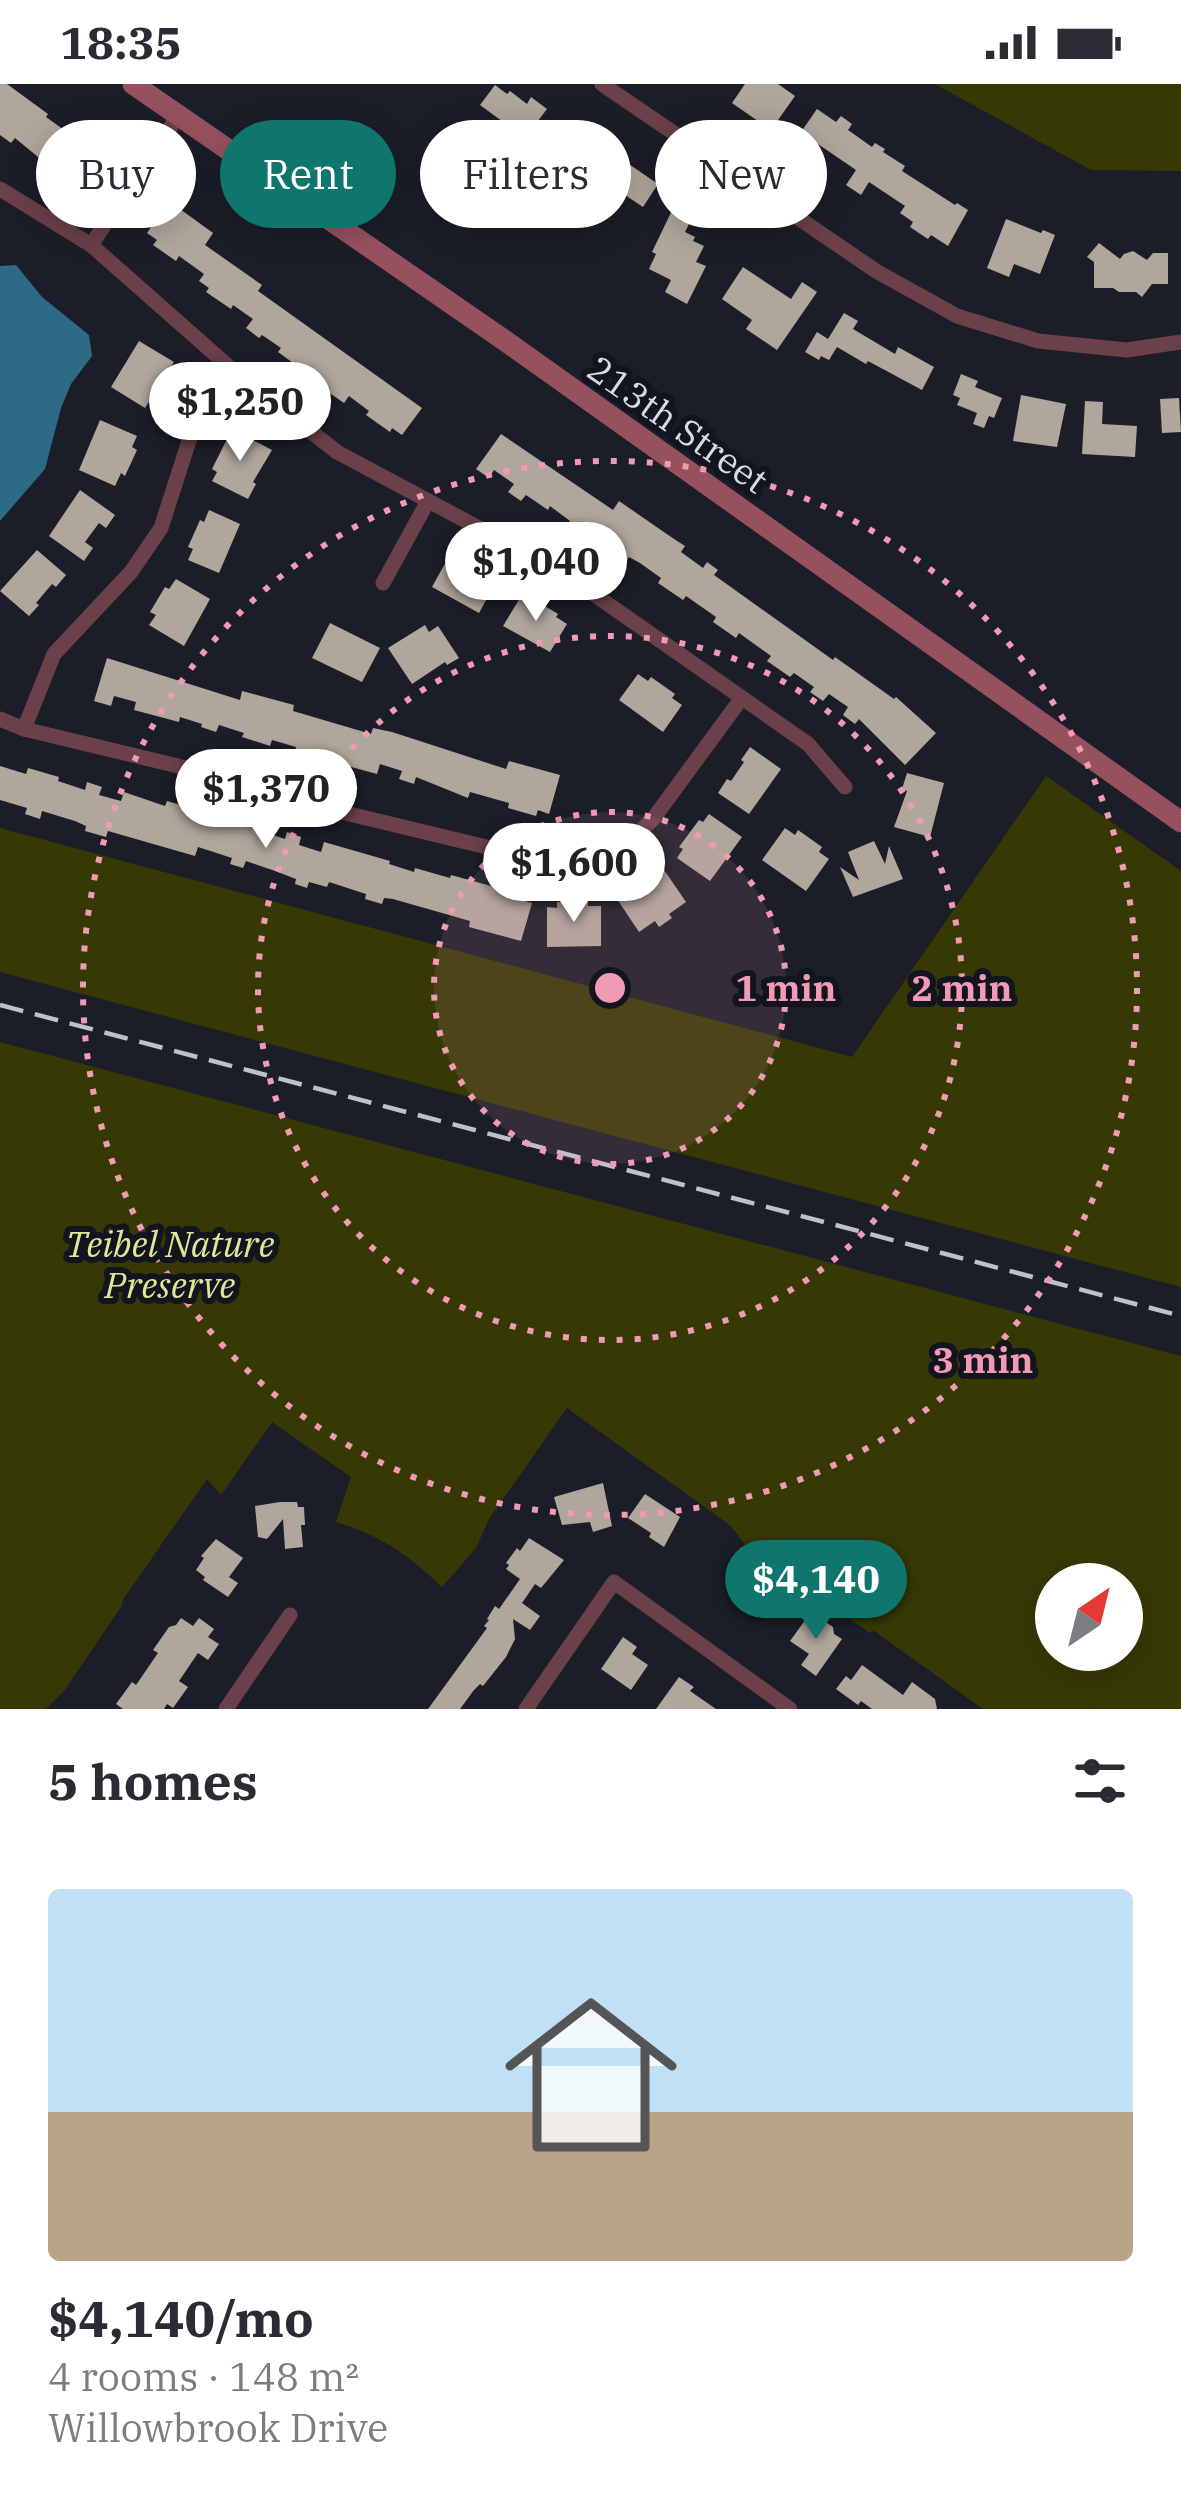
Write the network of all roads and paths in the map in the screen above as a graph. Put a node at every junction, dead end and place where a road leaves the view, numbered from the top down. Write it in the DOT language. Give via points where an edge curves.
graph roads {
  1 [pos="133,84"];
  2 [pos="602,84"];
  3 [pos="178,116"];
  4 [pos="0,188"];
  5 [pos="92,245"];
  6 [pos="1181,342"];
  7 [pos="235,373"];
  8 [pos="428,501"];
  9 [pos="383,583"];
  10 [pos="741,699"];
  11 [pos="0,719"];
  12 [pos="23,729"];
  13 [pos="845,787"];
  14 [pos="1181,822"];
  15 [pos="290,1615"];
  16 [pos="226,1709"];
  17 [pos="526,1709"];
  18 [pos="790,1709"];
  1 -- 3 [label="street, 213th Street"];
  2 -- 6 [label="street" via="876,271 957,316 1038,341 1127,350"];
  3 -- 5 [label="street"];
  3 -- 14 [label="street, 213th Street"];
  4 -- 5 [label="street"];
  5 -- 7 [label="street"];
  7 -- 8 [label="street" via="337,452"];
  7 -- 12 [label="street" via="195,422 161,528 54,654"];
  8 -- 9 [label="street"];
  8 -- 10 [label="street" via="565,574"];
  10 -- 12 [label="street" via="653,819 606,864 545,861"];
  10 -- 13 [label="street" via="808,744"];
  11 -- 12 [label="street"];
  15 -- 16 [label="street"];
  17 -- 18 [label="street" via="614,1582"];
}
